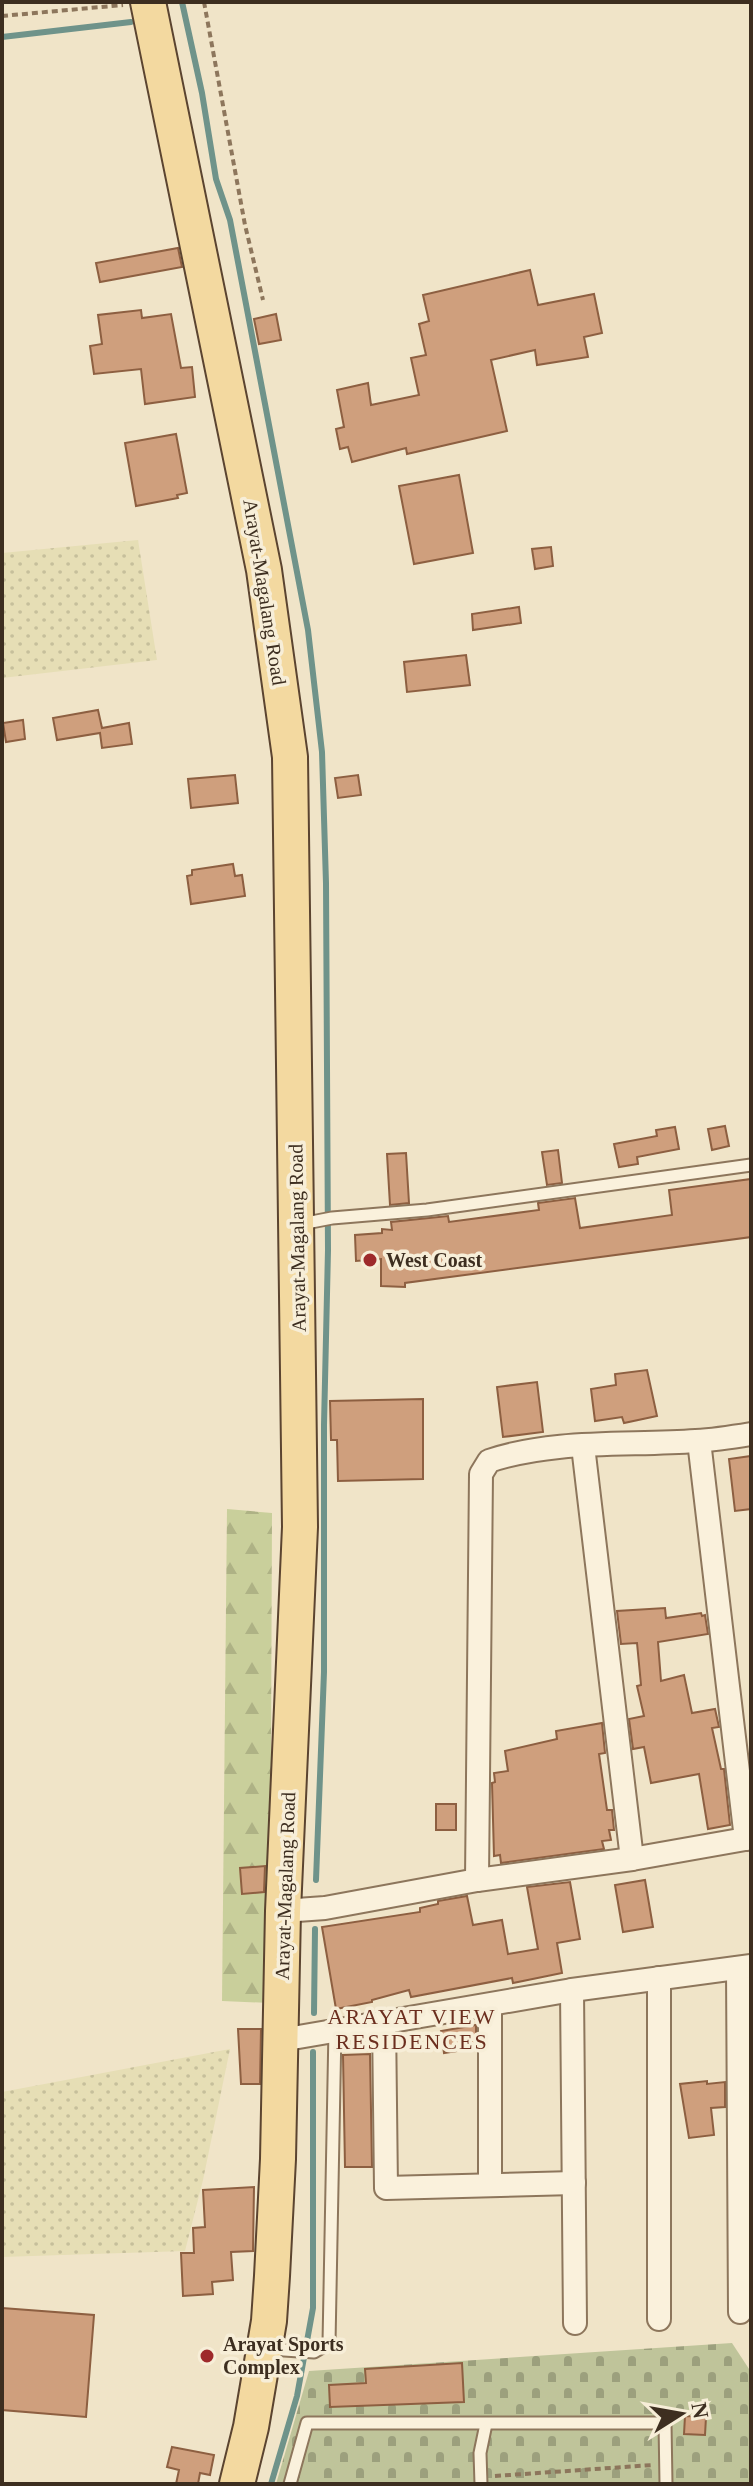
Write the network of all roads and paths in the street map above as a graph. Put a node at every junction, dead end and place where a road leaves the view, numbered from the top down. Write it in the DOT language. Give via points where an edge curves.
graph roads {
  1 [pos="148,2"];
  2 [pos="204,2"];
  3 [pos="2,16"];
  4 [pos="263,300"];
  5 [pos="751,1165"];
  6 [pos="304,1223"];
  7 [pos="751,1434"];
  8 [pos="699,1441"];
  9 [pos="583,1446"];
  10 [pos="748,1838"];
  11 [pos="632,1859"];
  12 [pos="477,1880"];
  13 [pos="283,1911"];
  14 [pos="745,1967"];
  15 [pos="659,1978"];
  16 [pos="572,1990"];
  17 [pos="490,2005"];
  18 [pos="384,2020"];
  19 [pos="335,2029"];
  20 [pos="281,2040"];
  21 [pos="574,2183"];
  22 [pos="490,2185"];
  23 [pos="740,2312"];
  24 [pos="659,2319"];
  25 [pos="575,2323"];
  26 [pos="264,2349"];
  27 [pos="486,2424"];
  28 [pos="666,2464"];
  29 [pos="480,2481"];
  30 [pos="237,2484"];
  31 [pos="290,2484"];
  32 [pos="666,2484"];
  1 -- 3 [label="path"];
  1 -- 6 [label="main road, Arayat-Magalang Road" via="264,570 290,757"];
  2 -- 4 [label="path"];
  5 -- 6 [label="lane"];
  6 -- 13 [label="main road, Arayat-Magalang Road" via="300,1527"];
  7 -- 8 [label="street"];
  8 -- 9 [label="street"];
  8 -- 10 [label="street"];
  9 -- 11 [label="street"];
  9 -- 12 [label="street" via="510,1454 489,1461 481,1474"];
  10 -- 11 [label="street"];
  11 -- 12 [label="street"];
  12 -- 13 [label="street"];
  13 -- 20 [label="main road, Arayat-Magalang Road"];
  14 -- 15 [label="street"];
  14 -- 23 [label="street"];
  15 -- 16 [label="street"];
  15 -- 24 [label="street"];
  16 -- 17 [label="street"];
  16 -- 21 [label="street"];
  17 -- 18 [label="street"];
  17 -- 22 [label="street"];
  18 -- 19 [label="street"];
  18 -- 22 [label="street" via="386,2188"];
  19 -- 20 [label="street"];
  19 -- 26 [label="lane" via="329,2343 314,2352"];
  20 -- 26 [label="main road, Arayat-Magalang Road"];
  21 -- 22 [label="street"];
  21 -- 25 [label="street"];
  26 -- 30 [label="main road, Arayat-Magalang Road"];
  27 -- 28 [label="lane" via="665,2423"];
  27 -- 29 [label="lane"];
  27 -- 31 [label="lane" via="307,2423"];
  28 -- 29 [label="path"];
  28 -- 32 [label="lane"];
}
